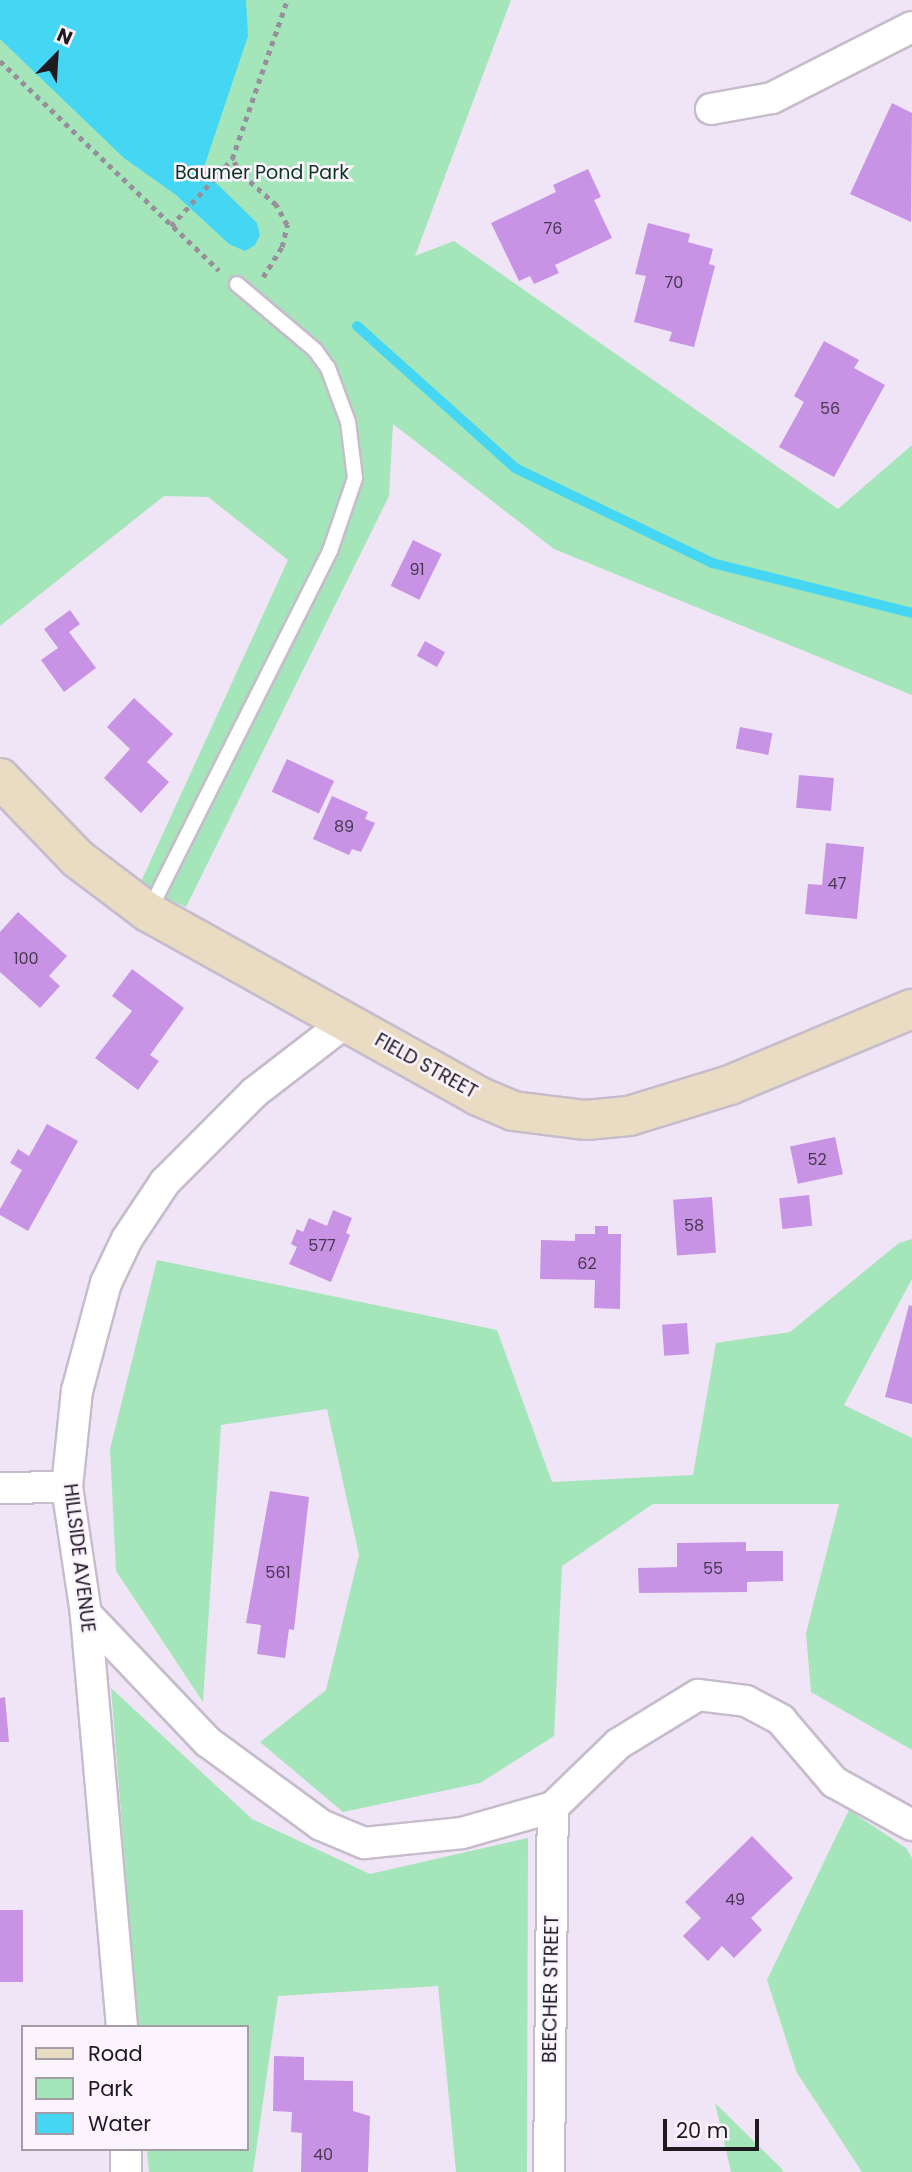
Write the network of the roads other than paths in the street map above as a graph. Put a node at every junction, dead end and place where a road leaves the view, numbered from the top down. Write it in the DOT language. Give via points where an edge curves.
graph roads {
  1 [pos="912,27"];
  2 [pos="710,109"];
  3 [pos="237,284"];
  4 [pos="0,778"];
  5 [pos="148,912"];
  6 [pos="912,1009"];
  7 [pos="346,1022"];
  8 [pos="0,1488"];
  9 [pos="67,1488"];
  10 [pos="86,1614"];
  11 [pos="553,1807"];
  12 [pos="912,1825"];
  13 [pos="122,2025"];
  14 [pos="126,2151"];
  15 [pos="126,2172"];
  16 [pos="549,2172"];
  1 -- 2 [label="street" via="772,98"];
  3 -- 5 [label="lane" via="315,350 328,368 348,422 355,478 330,551"];
  4 -- 5 [label="street, FIELD STREET" via="78,859"];
  5 -- 7 [label="street, FIELD STREET"];
  6 -- 7 [label="street, FIELD STREET" via="730,1085 629,1116 586,1120 513,1111"];
  7 -- 9 [label="street, HILLSIDE AVENUE" via="212,1130 165,1182 127,1239 91,1329 77,1391"];
  8 -- 9 [label="street"];
  9 -- 10 [label="street, HILLSIDE AVENUE"];
  10 -- 11 [label="street" via="208,1742 321,1825 364,1843 462,1833"];
  10 -- 13 [label="street, HILLSIDE AVENUE"];
  11 -- 12 [label="street" via="618,1744 698,1695 746,1701 781,1720 834,1782"];
  11 -- 16 [label="street, BEECHER STREET"];
  14 -- 15 [label="street"];
}
